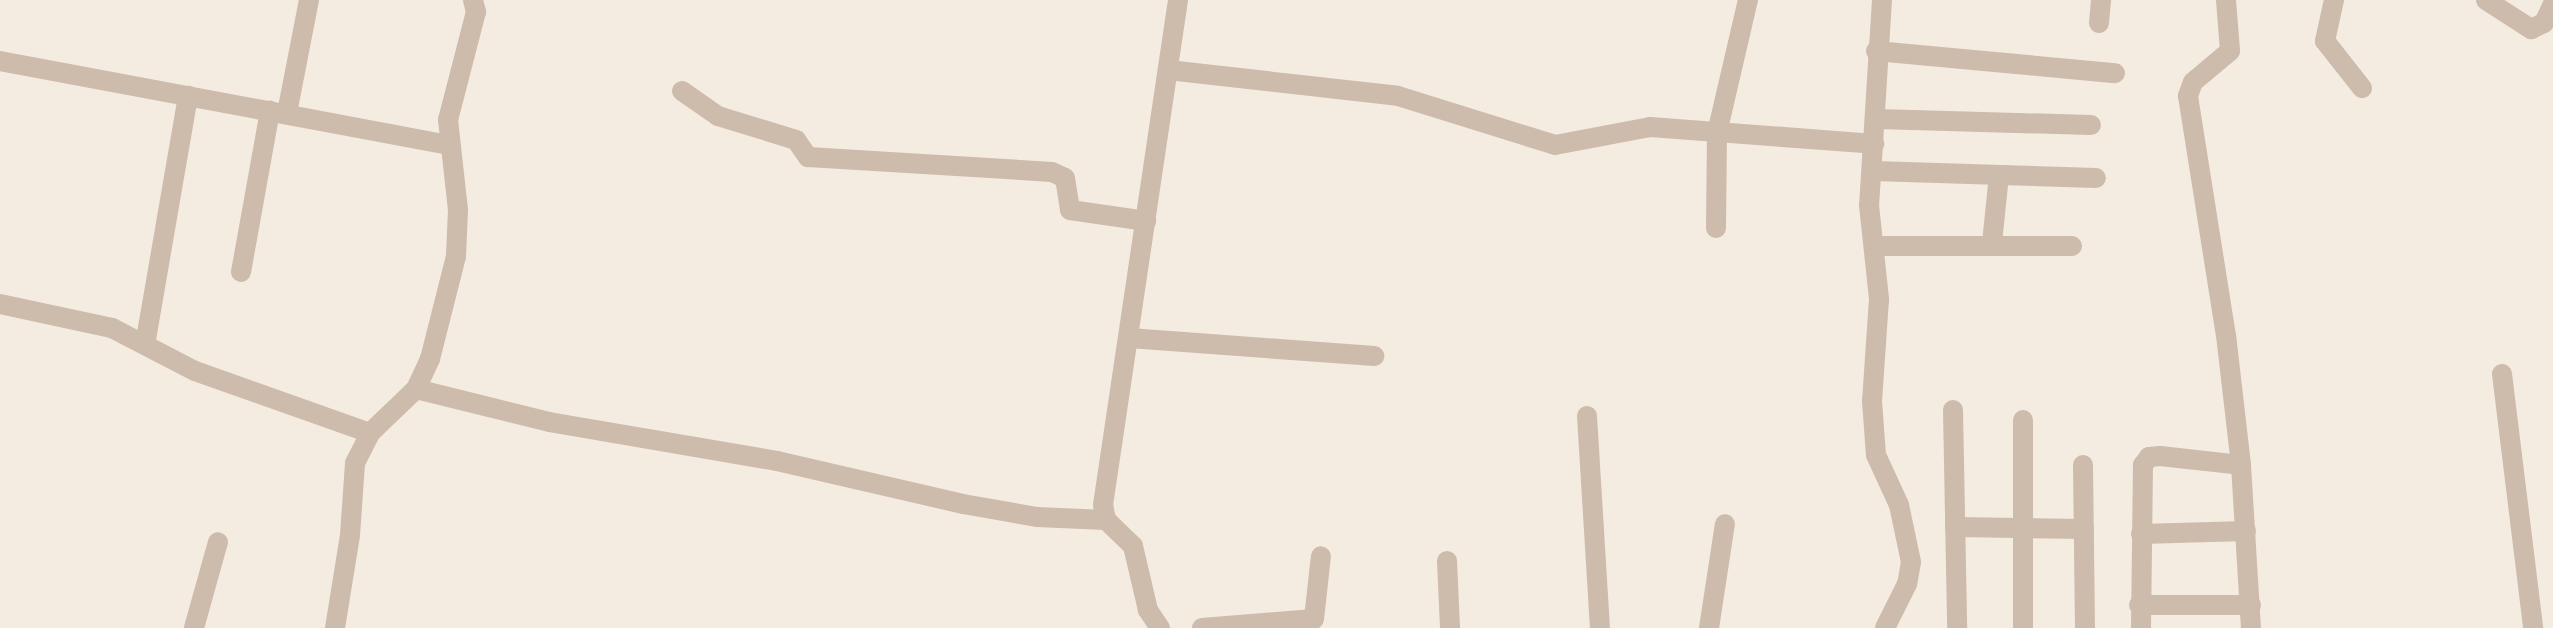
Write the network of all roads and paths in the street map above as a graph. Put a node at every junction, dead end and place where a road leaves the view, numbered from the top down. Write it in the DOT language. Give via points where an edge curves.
graph roads {
  1 [pos="309,0"];
  2 [pos="473,0"];
  3 [pos="1178,0"];
  4 [pos="1748,0"];
  5 [pos="1882,0"];
  6 [pos="2101,0"];
  7 [pos="2226,0"];
  8 [pos="2334,0"];
  9 [pos="2486,0"];
  10 [pos="2553,4"];
  11 [pos="2099,23"];
  12 [pos="1876,51"];
  13 [pos="0,61"];
  14 [pos="1168,70"];
  15 [pos="2115,73"];
  16 [pos="2362,88"];
  17 [pos="682,91"];
  18 [pos="188,96"];
  19 [pos="279,112"];
  20 [pos="1877,119"];
  21 [pos="2091,125"];
  22 [pos="1717,133"];
  23 [pos="1874,144"];
  24 [pos="450,145"];
  25 [pos="1873,171"];
  26 [pos="1999,175"];
  27 [pos="2096,178"];
  28 [pos="1146,221"];
  29 [pos="1716,228"];
  30 [pos="1992,243"];
  31 [pos="1874,246"];
  32 [pos="2072,246"];
  33 [pos="241,272"];
  34 [pos="0,304"];
  35 [pos="1129,338"];
  36 [pos="145,345"];
  37 [pos="1374,356"];
  38 [pos="2502,374"];
  39 [pos="416,389"];
  40 [pos="1953,410"];
  41 [pos="1587,416"];
  42 [pos="2023,420"];
  43 [pos="370,433"];
  44 [pos="2083,465"];
  45 [pos="2241,465"];
  46 [pos="1106,520"];
  47 [pos="1725,524"];
  48 [pos="1955,527"];
  49 [pos="2023,529"];
  50 [pos="2084,529"];
  51 [pos="2246,531"];
  52 [pos="2141,534"];
  53 [pos="218,542"];
  54 [pos="1321,556"];
  55 [pos="1447,561"];
  56 [pos="2139,605"];
  57 [pos="2251,605"];
  58 [pos="1241,625"];
  59 [pos="194,628"];
  60 [pos="335,628"];
  61 [pos="1160,628"];
  62 [pos="1202,628"];
  63 [pos="1450,628"];
  64 [pos="1600,628"];
  65 [pos="1709,628"];
  66 [pos="1885,628"];
  67 [pos="1957,628"];
  68 [pos="2023,628"];
  69 [pos="2085,628"];
  70 [pos="2141,628"];
  71 [pos="2251,628"];
  72 [pos="2533,628"];
  1 -- 19 [label="street"];
  2 -- 24 [label="street" via="476,12 451,99"];
  3 -- 14 [label="street"];
  4 -- 22 [label="street"];
  5 -- 12 [label="street"];
  6 -- 11 [label="street"];
  7 -- 45 [label="street" via="2230,51 2193,82 2188,96"];
  8 -- 16 [label="street" via="2325,41"];
  9 -- 10 [label="street" via="2531,29 2544,23"];
  12 -- 15 [label="street"];
  12 -- 20 [label="street"];
  13 -- 18 [label="street"];
  14 -- 22 [label="street" via="1398,96 1555,145 1622,129"];
  14 -- 28 [label="street"];
  17 -- 28 [label="street" via="718,116 796,140 808,157 1052,172 1065,178 1070,210"];
  18 -- 19 [label="street"];
  18 -- 36 [label="street"];
  19 -- 24 [label="street"];
  19 -- 33 [label="street"];
  20 -- 21 [label="street"];
  20 -- 23 [label="street"];
  22 -- 23 [label="street"];
  22 -- 29 [label="street"];
  23 -- 25 [label="street"];
  24 -- 39 [label="street" via="458,210 456,256 430,359"];
  25 -- 26 [label="street"];
  25 -- 31 [label="street" via="1869,205"];
  26 -- 27 [label="street"];
  26 -- 30 [label="street"];
  28 -- 35 [label="street"];
  30 -- 31 [label="street"];
  30 -- 32 [label="street"];
  31 -- 66 [label="street" via="1879,317 1871,378 1875,440 1884,478 1899,505 1911,562 1907,584"];
  34 -- 36 [label="street" via="112,328"];
  35 -- 37 [label="street"];
  35 -- 46 [label="street" via="1103,505"];
  36 -- 43 [label="street" via="195,371"];
  38 -- 72 [label="street"];
  39 -- 43 [label="street"];
  39 -- 46 [label="street" via="549,422 777,461 963,504 1037,517"];
  40 -- 48 [label="street"];
  41 -- 64 [label="street"];
  42 -- 49 [label="street"];
  43 -- 60 [label="street" via="355,463 348,497 350,535"];
  44 -- 50 [label="street"];
  45 -- 51 [label="street"];
  45 -- 52 [label="street" via="2149,457 2141,474"];
  46 -- 61 [label="street" via="1133,546 1148,610"];
  47 -- 65 [label="street"];
  48 -- 49 [label="street"];
  48 -- 67 [label="street"];
  49 -- 50 [label="street"];
  49 -- 68 [label="street"];
  50 -- 69 [label="street"];
  51 -- 52 [label="street"];
  51 -- 57 [label="street"];
  52 -- 56 [label="street"];
  53 -- 59 [label="street"];
  54 -- 58 [label="street" via="1314,619"];
  55 -- 63 [label="street"];
  56 -- 57 [label="street"];
  56 -- 70 [label="street"];
  57 -- 71 [label="street"];
  58 -- 62 [label="street"];
}
